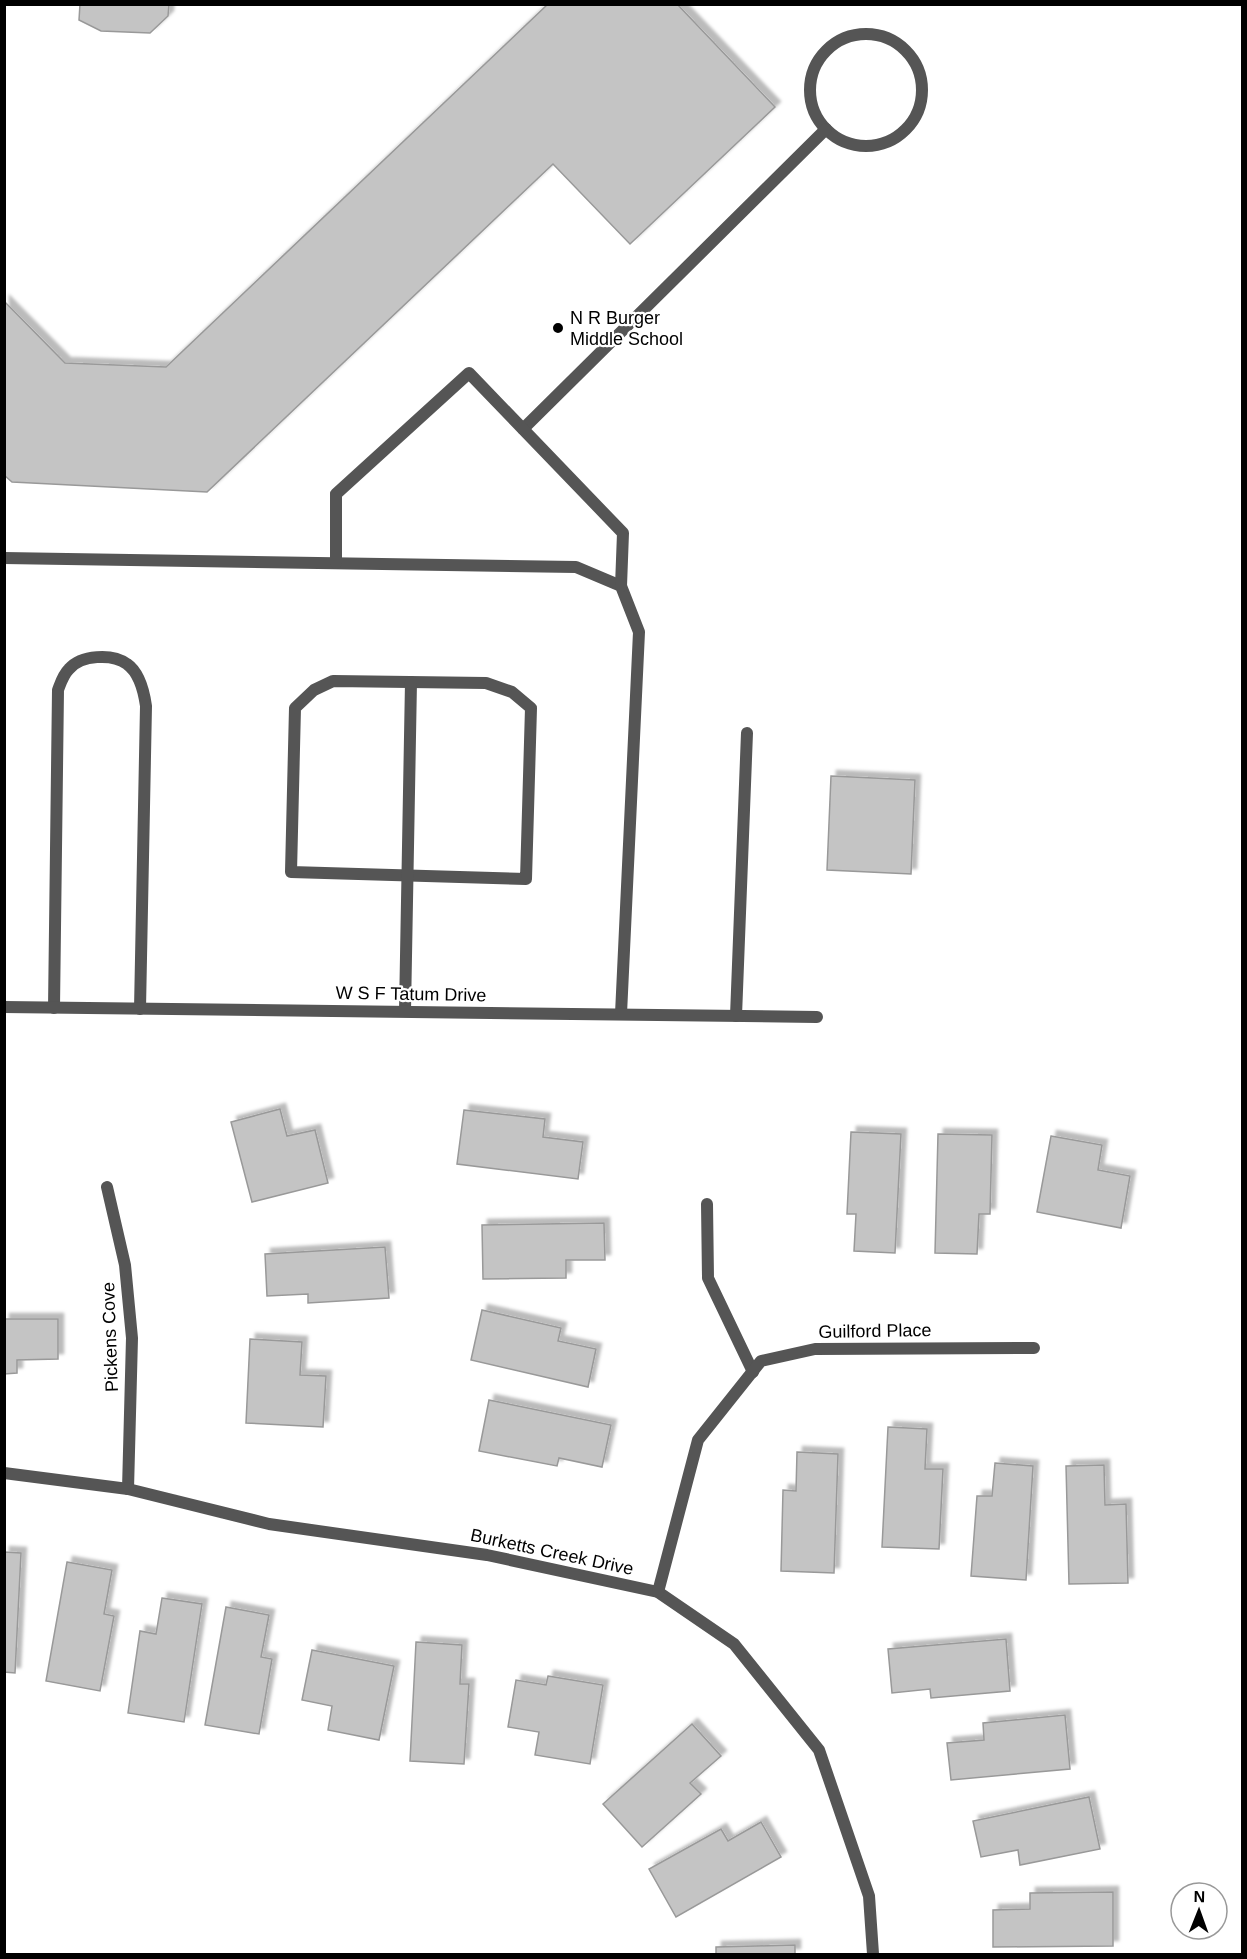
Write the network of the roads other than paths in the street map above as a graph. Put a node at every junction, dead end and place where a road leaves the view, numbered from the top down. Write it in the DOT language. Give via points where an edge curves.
graph roads {
  1 [pos="826,129"];
  2 [pos="523,429"];
  3 [pos="4,558"];
  4 [pos="336,563"];
  5 [pos="621,586"];
  6 [pos="411,682"];
  7 [pos="747,733"];
  8 [pos="407,875"];
  9 [pos="4,1007"];
  10 [pos="54,1008"];
  11 [pos="140,1009"];
  12 [pos="405,1011"];
  13 [pos="621,1014"];
  14 [pos="736,1016"];
  15 [pos="817,1017"];
  16 [pos="107,1187"];
  17 [pos="707,1204"];
  18 [pos="1034,1348"];
  19 [pos="753,1372"];
  20 [pos="4,1473"];
  21 [pos="128,1489"];
  22 [pos="658,1592"];
  23 [pos="873,1954"];
  1 -- 1 [label="street" via="812,106 810,88 814,69 824,53 839,41 857,35 876,35 894,41 908,52 918,68 921,104 902,133 868,146 850,144"];
  1 -- 2 [label="street"];
  2 -- 4 [label="street" via="469,373 336,494"];
  2 -- 5 [label="street" via="622,533"];
  3 -- 4 [label="street"];
  4 -- 5 [label="street" via="576,567"];
  5 -- 13 [label="street" via="639,632"];
  6 -- 8 [label="street"];
  6 -- 8 [label="street" via="333,681 314,690 296,708 291,872"];
  6 -- 8 [label="street" via="486,684 512,692 531,708 526,879"];
  7 -- 14 [label="street"];
  8 -- 12 [label="street"];
  9 -- 10 [label="street, W S F Tatum Drive"];
  10 -- 11 [label="street, W S F Tatum Drive"];
  10 -- 11 [label="street" via="58,690 69,668 81,660 110,658 126,663 136,674 146,706"];
  11 -- 12 [label="street, W S F Tatum Drive"];
  12 -- 13 [label="street, W S F Tatum Drive"];
  13 -- 14 [label="street, W S F Tatum Drive"];
  14 -- 15 [label="street, W S F Tatum Drive"];
  16 -- 21 [label="street, Pickens Cove" via="125,1265 132,1338"];
  17 -- 19 [label="street" via="708,1278"];
  18 -- 19 [label="street, Guilford Place" via="815,1348 761,1362"];
  19 -- 22 [label="street, Guilford Place" via="698,1440"];
  20 -- 21 [label="street, Burketts Creek Drive"];
  21 -- 22 [label="street, Burketts Creek Drive" via="269,1524 487,1555"];
  22 -- 23 [label="street, Burketts Creek Drive" via="734,1644 819,1750 869,1896"];
}
